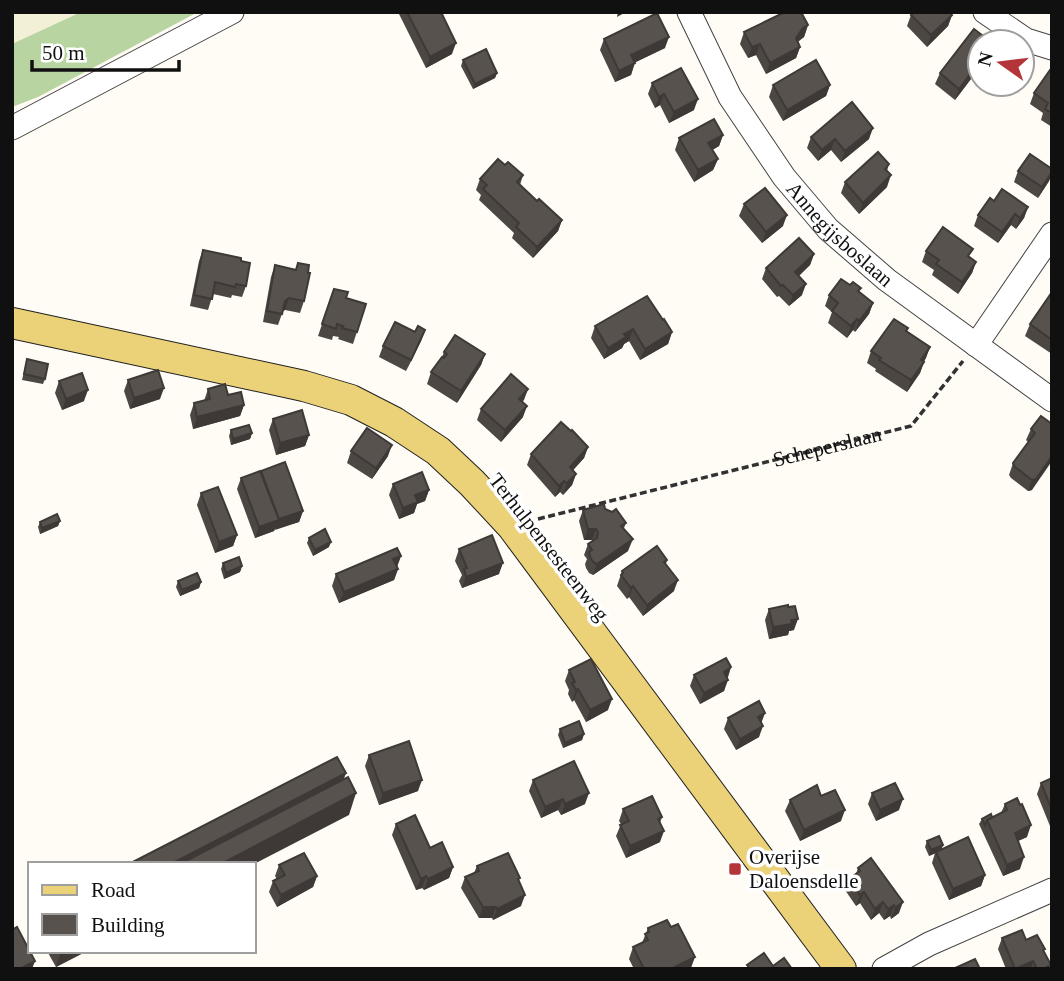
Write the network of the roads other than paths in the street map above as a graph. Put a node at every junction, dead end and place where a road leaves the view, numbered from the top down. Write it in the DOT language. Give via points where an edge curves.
graph roads {
  1 [pos="232,12"];
  2 [pos="689,12"];
  3 [pos="985,12"];
  4 [pos="1052,48"];
  5 [pos="12,128"];
  6 [pos="1052,234"];
  7 [pos="12,323"];
  8 [pos="976,345"];
  9 [pos="1052,400"];
  10 [pos="1052,890"];
  11 [pos="841,969"];
  12 [pos="884,969"];
  1 -- 5 [label="street"];
  2 -- 8 [label="street, Annegijsboslaan" via="730,97 783,177 828,229 887,280"];
  3 -- 4 [label="street" via="1026,40"];
  6 -- 8 [label="street"];
  7 -- 11 [label="main road, Terhulpensesteenweg" via="351,400 438,451 512,526"];
  8 -- 9 [label="street, Annegijsboslaan"];
  10 -- 12 [label="street"];
}
